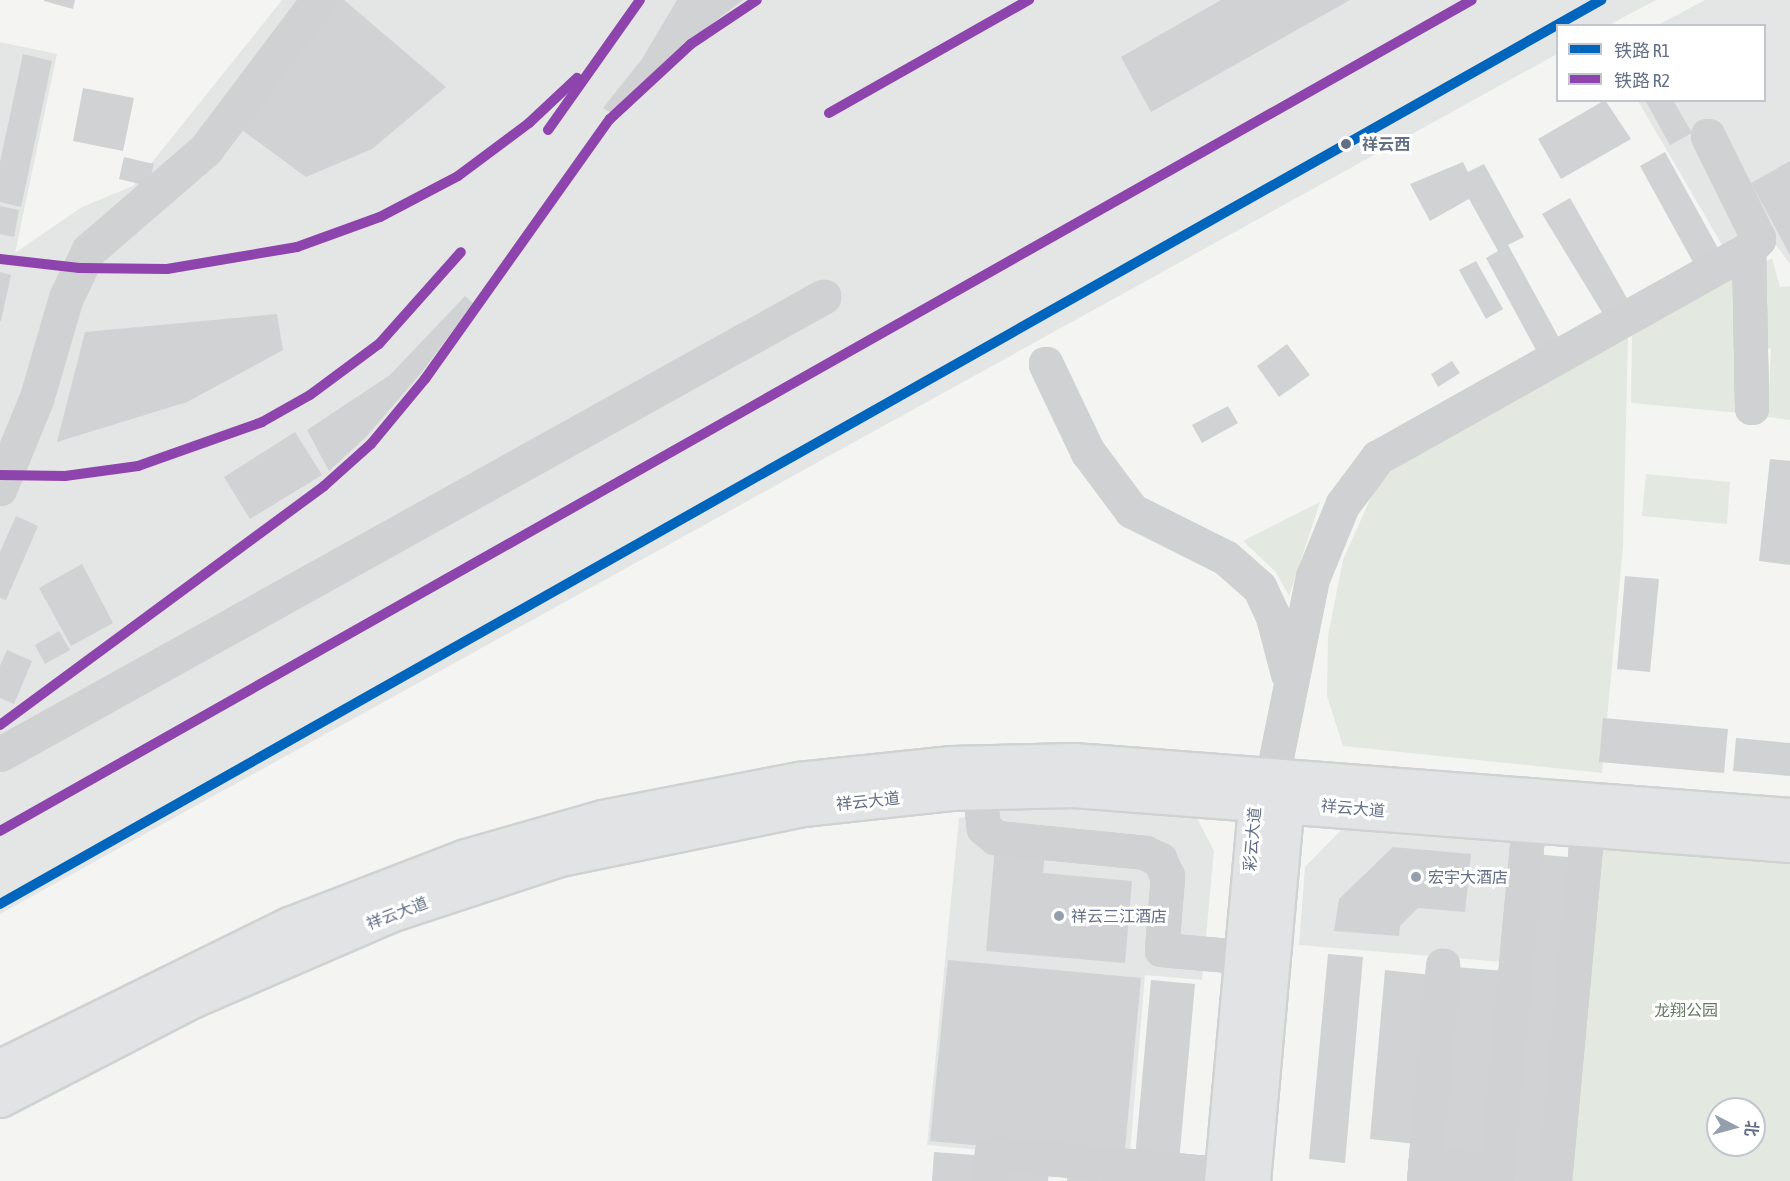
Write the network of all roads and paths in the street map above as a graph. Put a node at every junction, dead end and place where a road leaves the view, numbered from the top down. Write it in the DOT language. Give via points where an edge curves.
graph roads {
  1 [pos="319,0"];
  2 [pos="1708,136"];
  3 [pos="1739,256"];
  4 [pos="824,297"];
  5 [pos="1046,364"];
  6 [pos="1752,408"];
  7 [pos="0,489"];
  8 [pos="1291,694"];
  9 [pos="0,755"];
  10 [pos="1274,771"];
  11 [pos="980,792"];
  12 [pos="1271,801"];
  13 [pos="1790,815"];
  14 [pos="1529,822"];
  15 [pos="1588,827"];
  16 [pos="1790,845"];
  17 [pos="1241,957"];
  18 [pos="1443,966"];
  19 [pos="0,1066"];
  20 [pos="0,1100"];
  21 [pos="1124,1173"];
  22 [pos="1424,1173"];
  23 [pos="1497,1176"];
  24 [pos="1232,1179"];
  25 [pos="989,1181"];
  26 [pos="1555,1181"];
  1 -- 7 [label="street" via="206,150 89,251 66,299 36,399"];
  2 -- 3 [label="street" via="1759,239"];
  3 -- 6 [label="street"];
  3 -- 8 [label="street" via="1378,458 1343,505 1324,545 1306,604"];
  4 -- 9 [label="street"];
  5 -- 8 [label="street" via="1088,452 1132,511 1204,546 1260,588 1278,630"];
  8 -- 10 [label="street"];
  10 -- 12 [label="main road, 彩云大道"];
  10 -- 13 [label="main road, 祥云大道"];
  10 -- 19 [label="main road, 祥云大道" via="1074,760 951,763 798,779 622,812 502,844 379,887 182,973"];
  11 -- 12 [label="main road, 祥云大道" via="1073,790"];
  11 -- 17 [label="street" via="984,828 996,838 1145,853 1160,860 1168,877 1162,950"];
  11 -- 20 [label="main road, 祥云大道" via="755,816 609,846 475,884 290,956"];
  12 -- 14 [label="main road, 祥云大道"];
  12 -- 17 [label="main road, 彩云大道"];
  12 -- 24 [label="main road, 彩云大道"];
  14 -- 15 [label="main road, 祥云大道"];
  14 -- 23 [label="street"];
  15 -- 16 [label="main road, 祥云大道"];
  15 -- 26 [label="street"];
  17 -- 24 [label="main road, 彩云大道"];
  18 -- 22 [label="street"];
  21 -- 24 [label="street"];
  21 -- 25 [label="street" via="992,1154"];
  22 -- 23 [label="street"];
}
